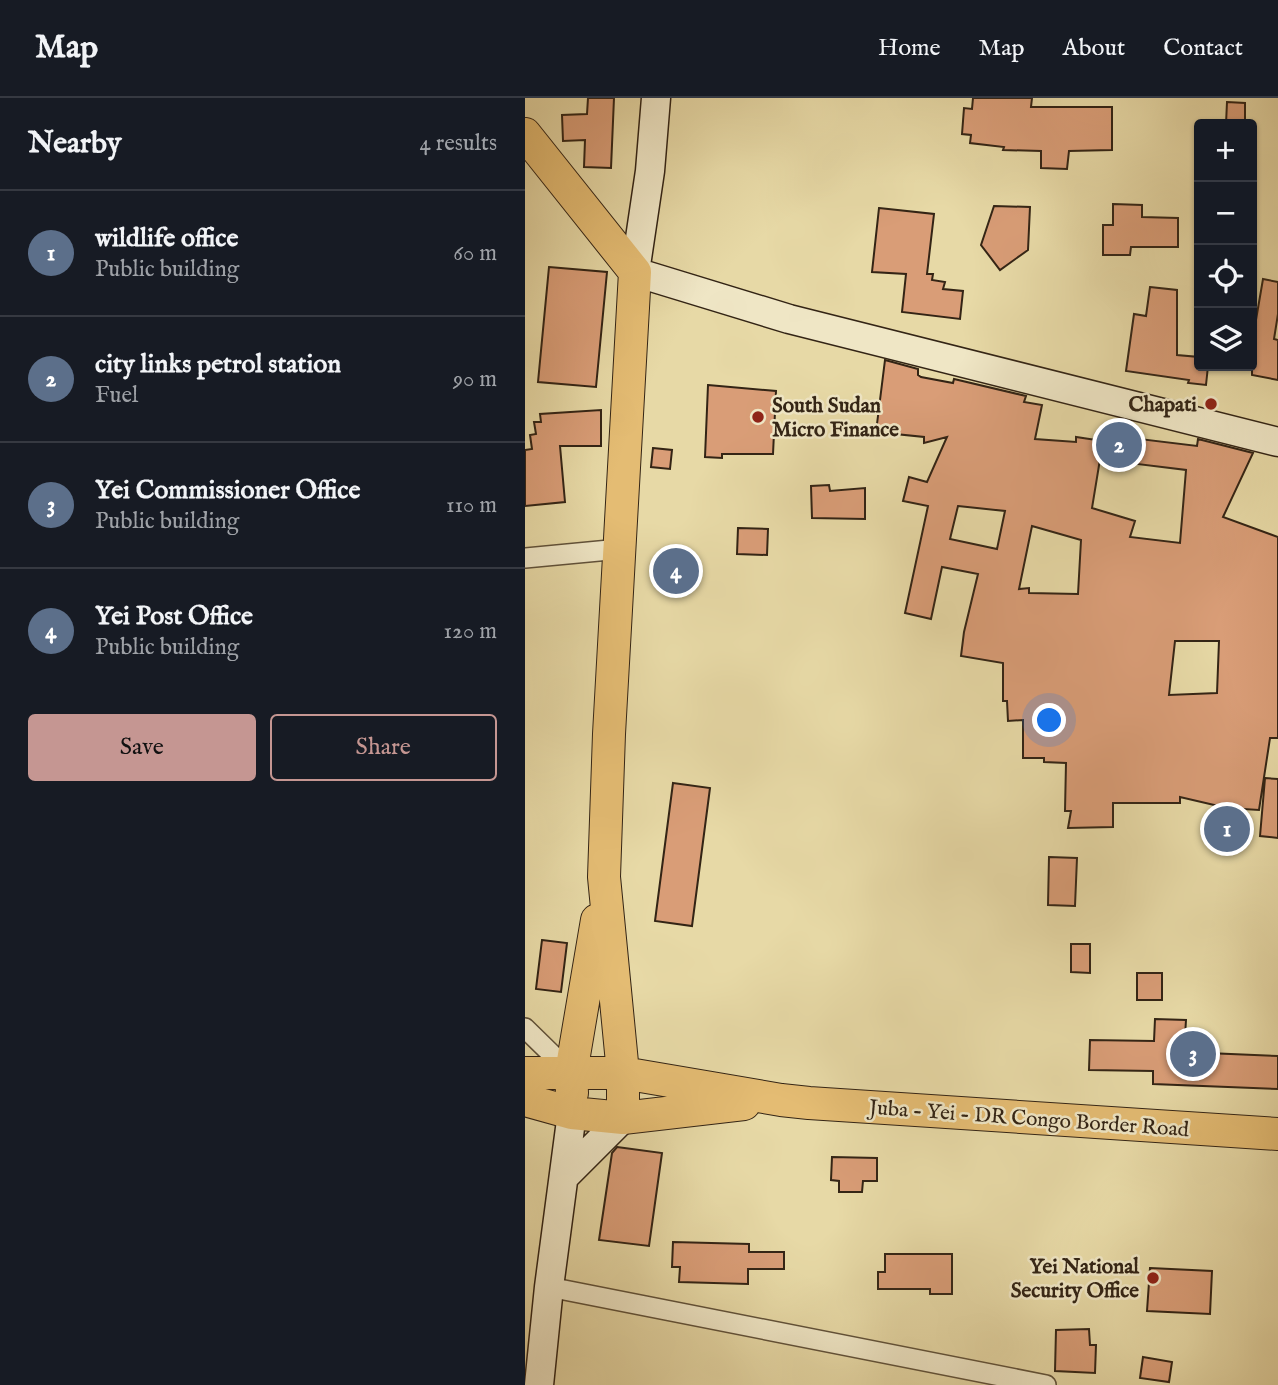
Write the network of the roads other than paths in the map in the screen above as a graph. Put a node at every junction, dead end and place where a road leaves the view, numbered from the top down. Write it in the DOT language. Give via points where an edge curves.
graph roads {
  1 [pos="656,98"];
  2 [pos="525,134"];
  3 [pos="635,272"];
  4 [pos="1278,442"];
  5 [pos="620,549"];
  6 [pos="525,558"];
  7 [pos="604,877"];
  8 [pos="525,1028"];
  9 [pos="525,1073"];
  10 [pos="571,1073"];
  11 [pos="623,1073"];
  12 [pos="525,1100"];
  13 [pos="781,1100"];
  14 [pos="572,1114"];
  15 [pos="623,1118"];
  16 [pos="1278,1134"];
  17 [pos="565,1176"];
  18 [pos="549,1287"];
  19 [pos="539,1385"];
  20 [pos="1046,1385"];
  1 -- 3 [label="street"];
  2 -- 3 [label="main road"];
  3 -- 4 [label="street" via="789,319"];
  3 -- 5 [label="main road"];
  5 -- 6 [label="street"];
  5 -- 7 [label="main road"];
  7 -- 10 [label="main road"];
  7 -- 11 [label="main road"];
  8 -- 10 [label="street"];
  9 -- 10 [label="main road, Juba - Yei - DR Congo Border Road"];
  10 -- 11 [label="main road, Juba - Yei - DR Congo Border Road"];
  10 -- 14 [label="main road"];
  11 -- 13 [label="main road, Juba - Yei - DR Congo Border Road"];
  11 -- 15 [label="main road"];
  12 -- 14 [label="main road, Juba - Yei - DR Congo Border Road"];
  13 -- 15 [label="main road, Juba - Yei - DR Congo Border Road"];
  13 -- 16 [label="main road, Juba - Yei - DR Congo Border Road"];
  14 -- 15 [label="main road, Juba - Yei - DR Congo Border Road"];
  14 -- 17 [label="street"];
  15 -- 17 [label="street"];
  17 -- 18 [label="street"];
  18 -- 19 [label="street"];
  18 -- 20 [label="street"];
}
